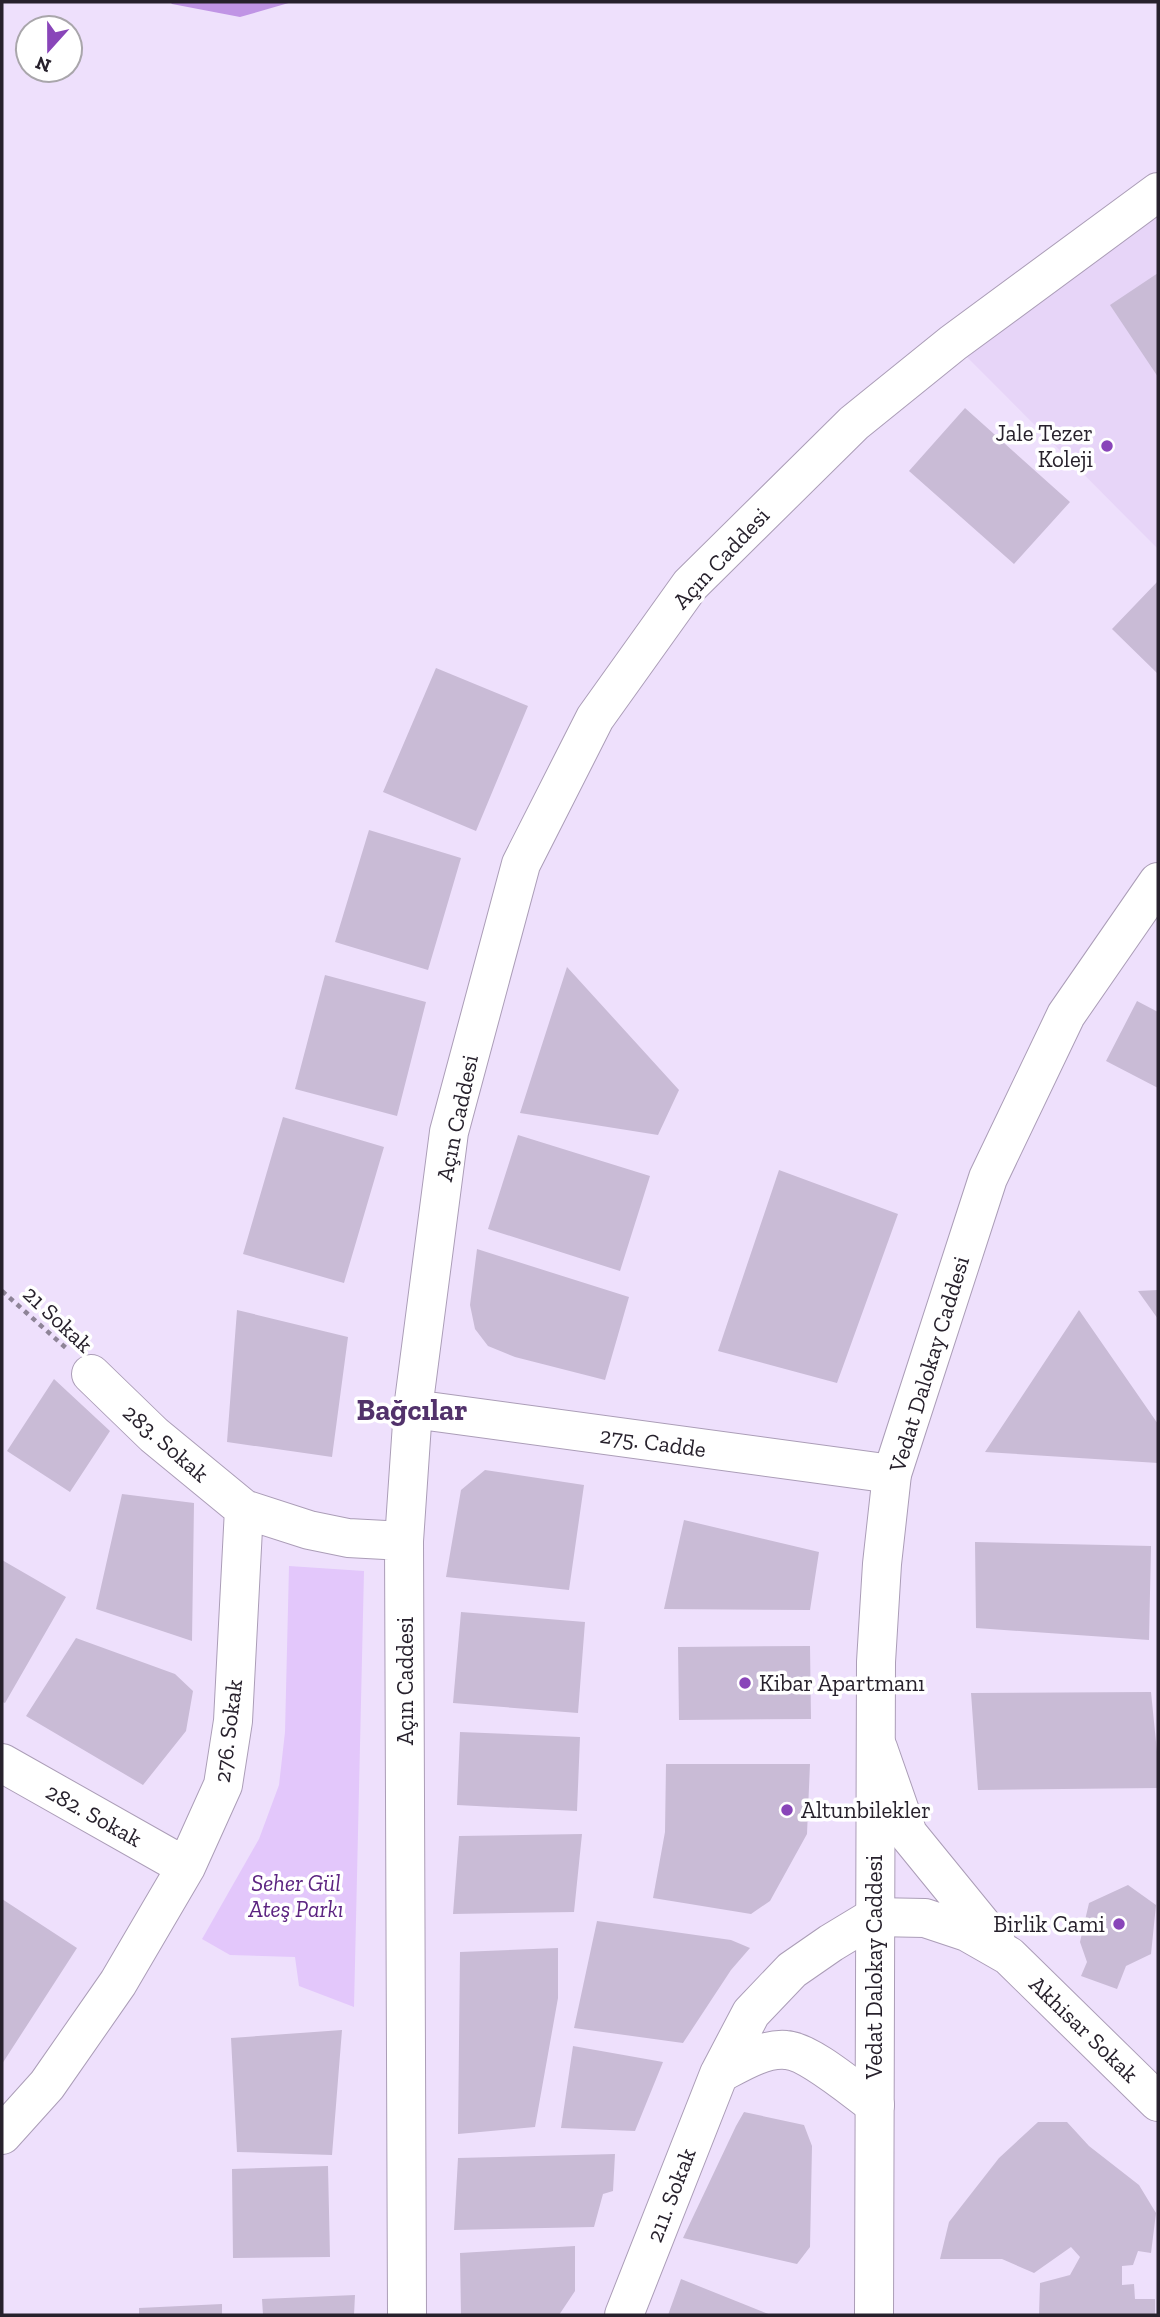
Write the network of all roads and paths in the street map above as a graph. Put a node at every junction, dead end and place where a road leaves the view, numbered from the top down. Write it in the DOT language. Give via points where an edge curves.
graph roads {
  1 [pos="1158,192"];
  2 [pos="1158,883"];
  3 [pos="2,1291"];
  4 [pos="91,1374"];
  5 [pos="413,1409"];
  6 [pos="892,1474"];
  7 [pos="244,1509"];
  8 [pos="404,1541"];
  9 [pos="875,1740"];
  10 [pos="2,1763"];
  11 [pos="186,1867"];
  12 [pos="874,1917"];
  13 [pos="1009,1956"];
  14 [pos="719,2074"];
  15 [pos="1158,2102"];
  16 [pos="875,2105"];
  17 [pos="2,2135"];
  18 [pos="407,2315"];
  19 [pos="624,2315"];
  20 [pos="874,2315"];
  1 -- 5 [label="street, Açın Caddesi" via="953,343 855,423 690,585 594,718 521,864 449,1132"];
  2 -- 6 [label="street, Vedat Dalokay Caddesi" via="1066,1015 988,1178"];
  3 -- 4 [label="path, 21 Sokak"];
  4 -- 7 [label="street, 283. Sokak" via="154,1435"];
  5 -- 6 [label="street, 275. Cadde"];
  5 -- 8 [label="street, Açın Caddesi"];
  6 -- 9 [label="street, Vedat Dalokay Caddesi" via="882,1564"];
  7 -- 8 [label="street" via="348,1538"];
  7 -- 11 [label="street, 276. Sokak" via="233,1721 223,1785"];
  8 -- 18 [label="street, Açın Caddesi"];
  9 -- 12 [label="street, Vedat Dalokay Caddesi"];
  9 -- 13 [label="street, Akhisar Sokak" via="908,1834"];
  10 -- 11 [label="street, 282. Sokak"];
  11 -- 17 [label="street, 276. Sokak" via="118,1983 47,2085"];
  12 -- 13 [label="street, Akhisar Sokak" via="925,1918 967,1932"];
  12 -- 14 [label="street, 211. Sokak" via="792,1970 751,2013"];
  12 -- 16 [label="street, Vedat Dalokay Caddesi"];
  13 -- 15 [label="street, Akhisar Sokak"];
  14 -- 16 [label="street" via="750,2057 786,2050 819,2063"];
  14 -- 19 [label="street, 211. Sokak"];
  16 -- 20 [label="street, Vedat Dalokay Caddesi"];
}
